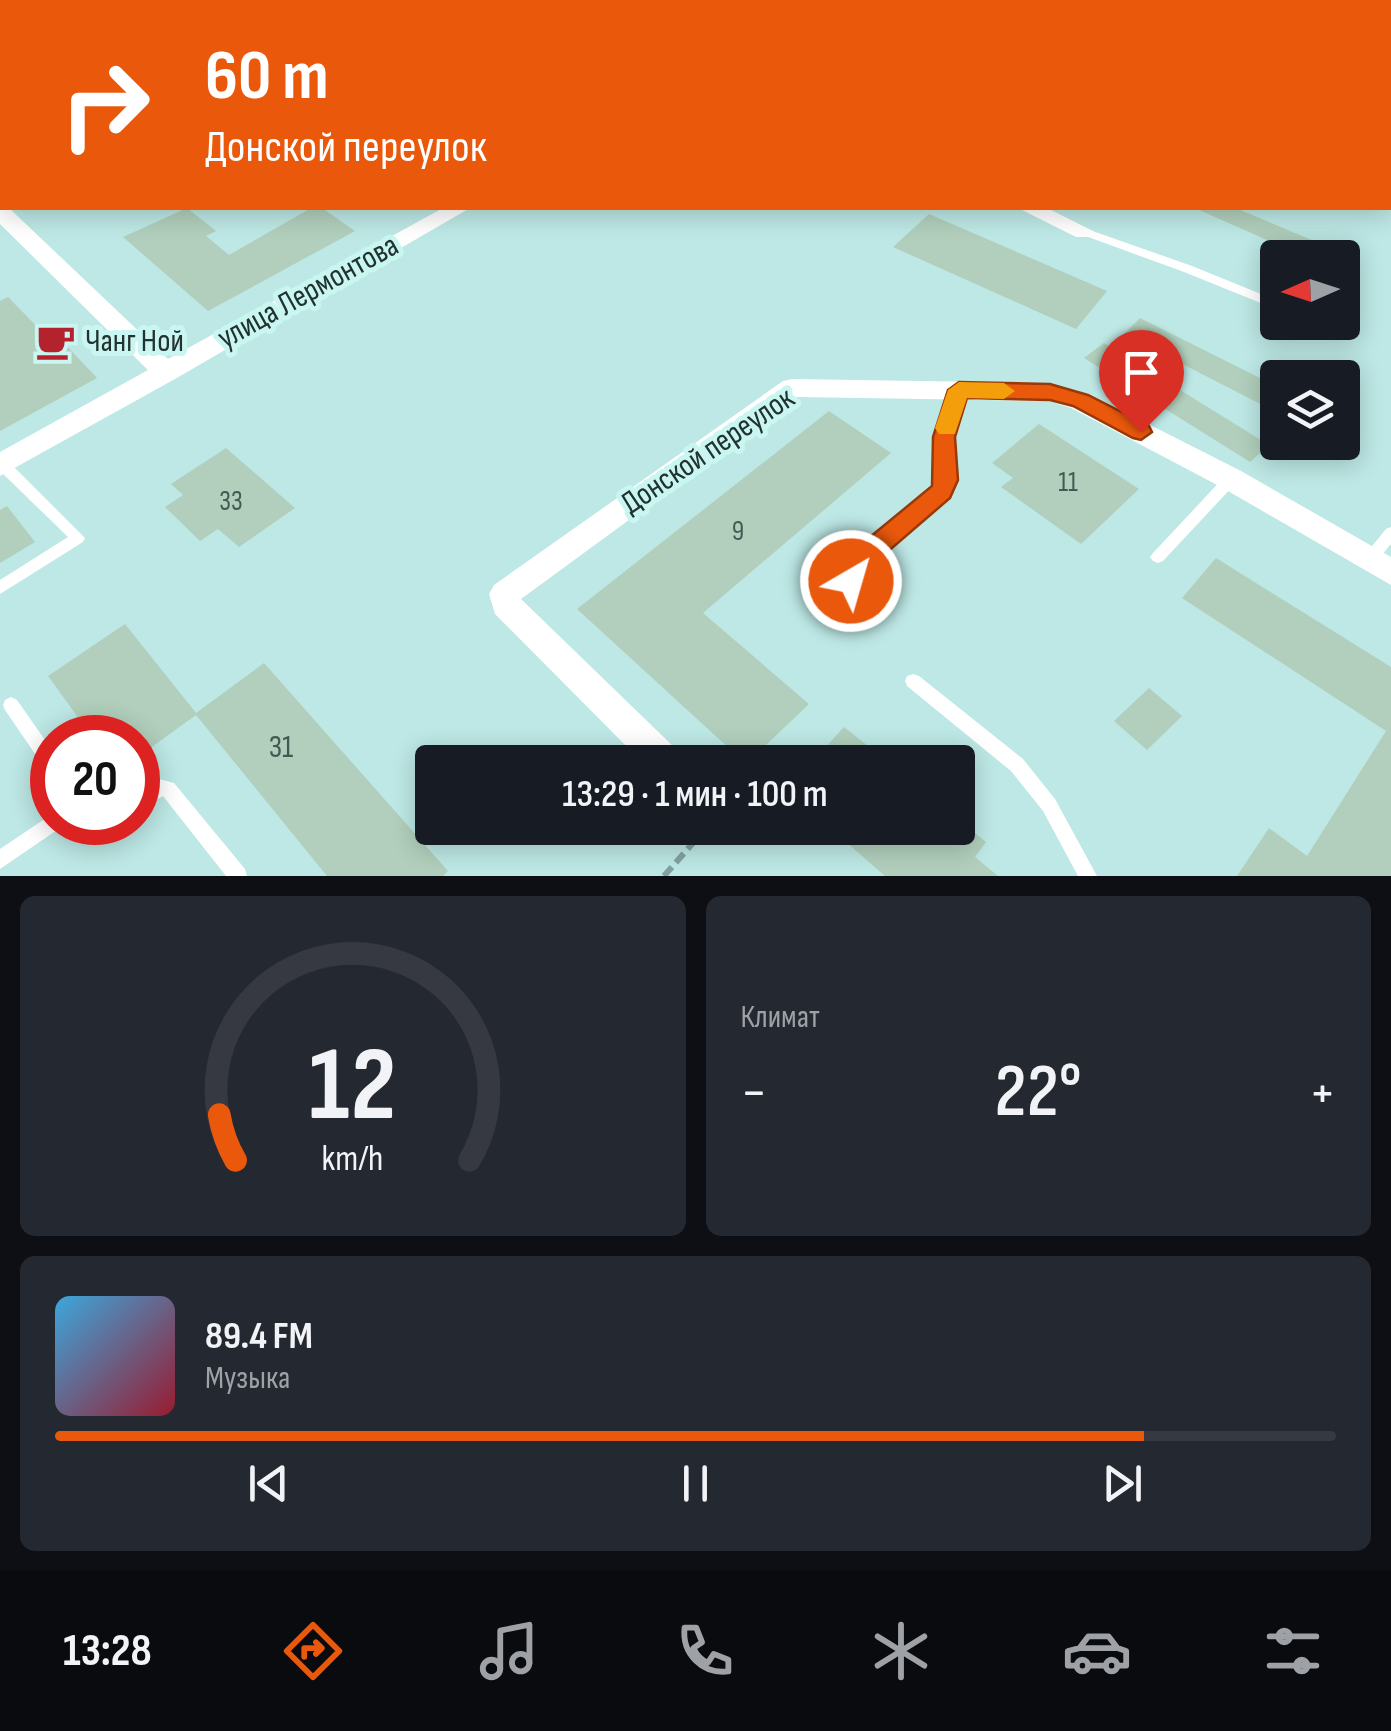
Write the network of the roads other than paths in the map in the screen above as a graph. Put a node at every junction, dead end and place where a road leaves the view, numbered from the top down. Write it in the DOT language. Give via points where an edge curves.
graph roads {
  1 [pos="454,210"];
  2 [pos="1034,210"];
  3 [pos="0,211"];
  4 [pos="1084,232"];
  5 [pos="1260,298"];
  6 [pos="166,373"];
  7 [pos="959,390"];
  8 [pos="1,464"];
  9 [pos="1231,479"];
  10 [pos="1391,533"];
  11 [pos="1158,557"];
  12 [pos="1380,566"];
  13 [pos="0,588"];
  14 [pos="880,610"];
  15 [pos="912,681"];
  16 [pos="12,706"];
  17 [pos="30,732"];
  18 [pos="647,745"];
  19 [pos="160,788"];
  20 [pos="30,839"];
  21 [pos="0,860"];
  22 [pos="238,876"];
  23 [pos="1088,876"];
  1 -- 6 [label="street, улица Лермонтова"];
  2 -- 4 [label="street"];
  3 -- 6 [label="street"];
  4 -- 5 [label="lane"];
  6 -- 8 [label="street, улица Лермонтова"];
  7 -- 9 [label="street, Донской переулок" via="1050,392 1080,401"];
  7 -- 14 [label="lane" via="944,437 942,491 851,568 855,588"];
  7 -- 18 [label="street, Донской переулок" via="792,388 509,588 506,605"];
  8 -- 13 [label="lane" via="78,538"];
  9 -- 11 [label="lane"];
  9 -- 12 [label="street, Донской переулок"];
  10 -- 12 [label="lane, Донской переулок"];
  15 -- 23 [label="lane" via="1017,765 1049,805"];
  16 -- 17 [label="lane"];
  19 -- 22 [label="lane" via="168,789"];
  20 -- 21 [label="lane"];
}
